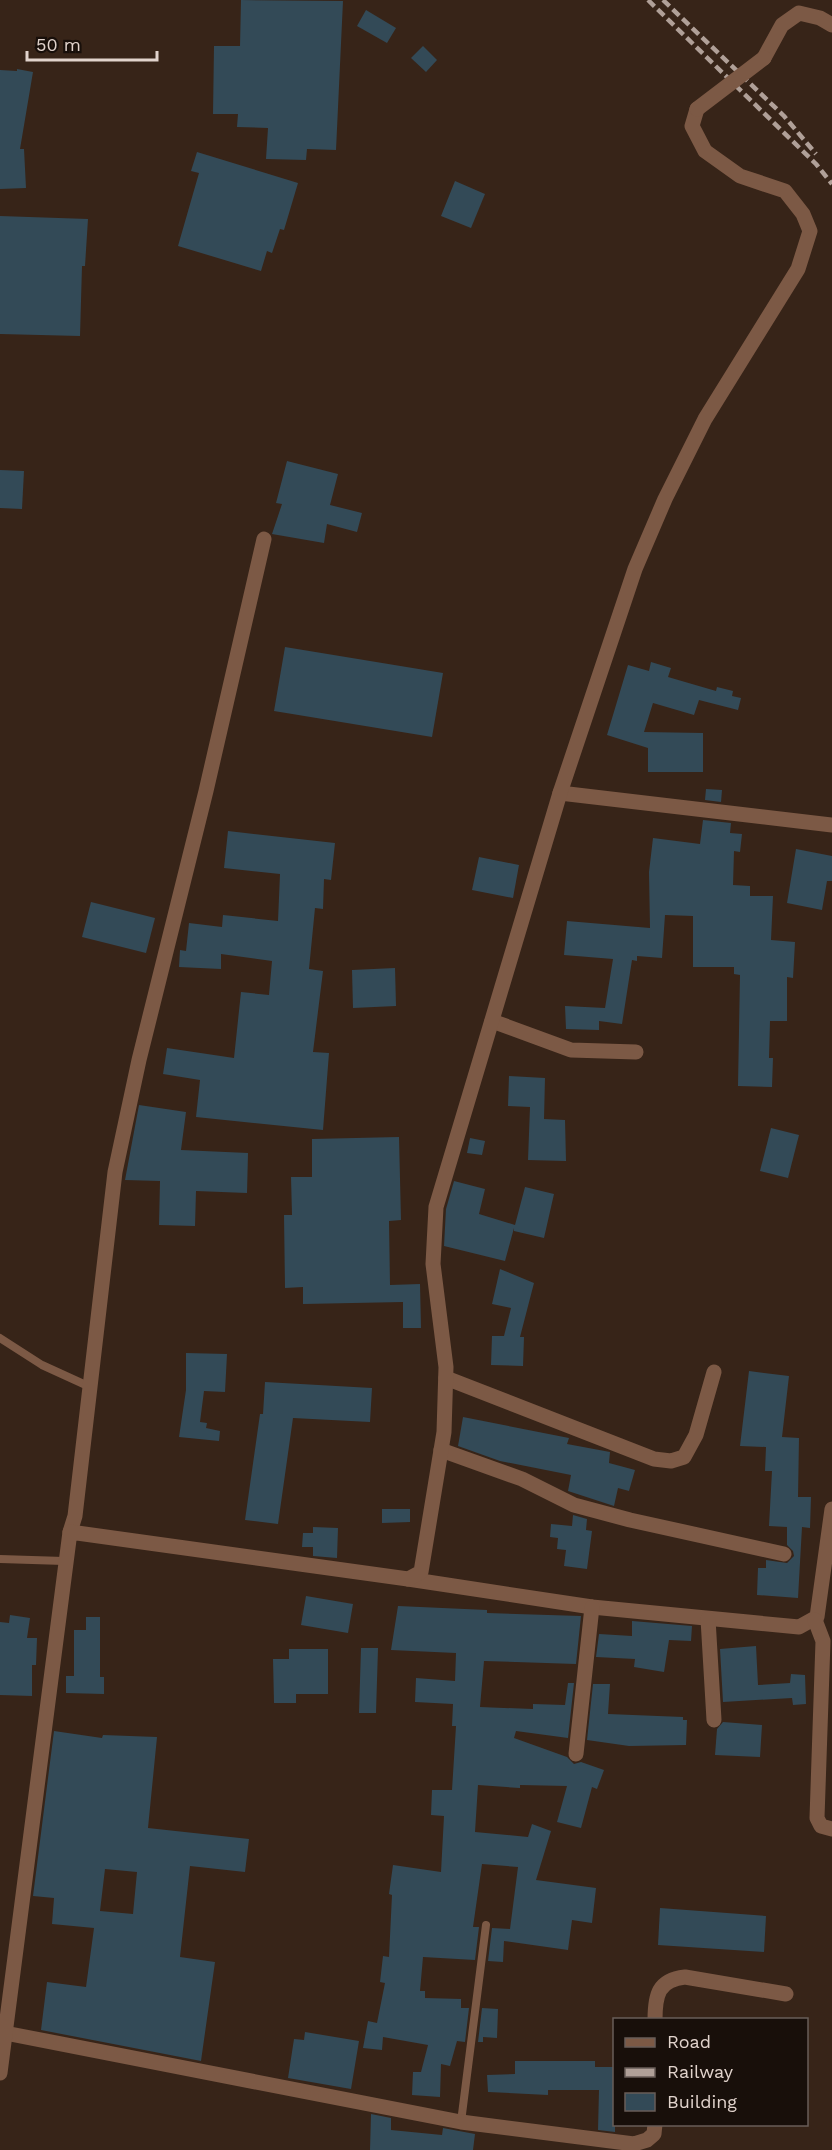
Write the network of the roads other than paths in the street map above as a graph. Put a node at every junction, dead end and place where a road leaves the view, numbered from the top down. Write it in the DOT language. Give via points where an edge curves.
graph roads {
  1 [pos="832,25"];
  2 [pos="264,539"];
  3 [pos="560,793"];
  4 [pos="832,825"];
  5 [pos="492,1021"];
  6 [pos="636,1052"];
  7 [pos="0,1338"];
  8 [pos="714,1372"];
  9 [pos="446,1378"];
  10 [pos="88,1386"];
  11 [pos="441,1450"];
  12 [pos="832,1509"];
  13 [pos="70,1532"];
  14 [pos="783,1554"];
  15 [pos="0,1559"];
  16 [pos="64,1561"];
  17 [pos="408,1579"];
  18 [pos="826,1603"];
  19 [pos="592,1607"];
  20 [pos="708,1619"];
  21 [pos="815,1620"];
  22 [pos="714,1720"];
  23 [pos="576,1754"];
  24 [pos="832,1829"];
  25 [pos="486,1925"];
  26 [pos="786,1994"];
  27 [pos="655,2018"];
  28 [pos="5,2033"];
  29 [pos="0,2073"];
  30 [pos="461,2121"];
  31 [pos="655,2126"];
  1 -- 3 [label="street, bridge" via="800,12 782,25 764,58 697,108 692,126 705,151 740,176 785,191 803,214 810,231 798,268 705,419 664,499 635,569"];
  2 -- 10 [label="street" via="115,1172"];
  3 -- 4 [label="street"];
  3 -- 5 [label="street"];
  5 -- 6 [label="street" via="571,1050"];
  5 -- 9 [label="street" via="436,1206 434,1264"];
  7 -- 10 [label="lane" via="42,1365"];
  8 -- 9 [label="street" via="696,1436 684,1457 671,1461 654,1459"];
  9 -- 11 [label="street"];
  10 -- 13 [label="street" via="75,1516"];
  11 -- 14 [label="street" via="522,1479 574,1505"];
  11 -- 17 [label="street" via="421,1572"];
  12 -- 18 [label="street"];
  13 -- 16 [label="street"];
  13 -- 17 [label="street"];
  15 -- 16 [label="lane"];
  16 -- 28 [label="street"];
  17 -- 19 [label="street"];
  18 -- 21 [label="street"];
  19 -- 20 [label="street"];
  19 -- 23 [label="street"];
  20 -- 21 [label="street" via="799,1627"];
  20 -- 22 [label="street"];
  21 -- 24 [label="street" via="823,1641 818,1818 821,1826"];
  25 -- 30 [label="lane"];
  26 -- 27 [label="street" via="685,1977 671,1979 661,1986"];
  28 -- 29 [label="street"];
  28 -- 30 [label="street"];
  30 -- 31 [label="street" via="634,2144 654,2134"];
}
